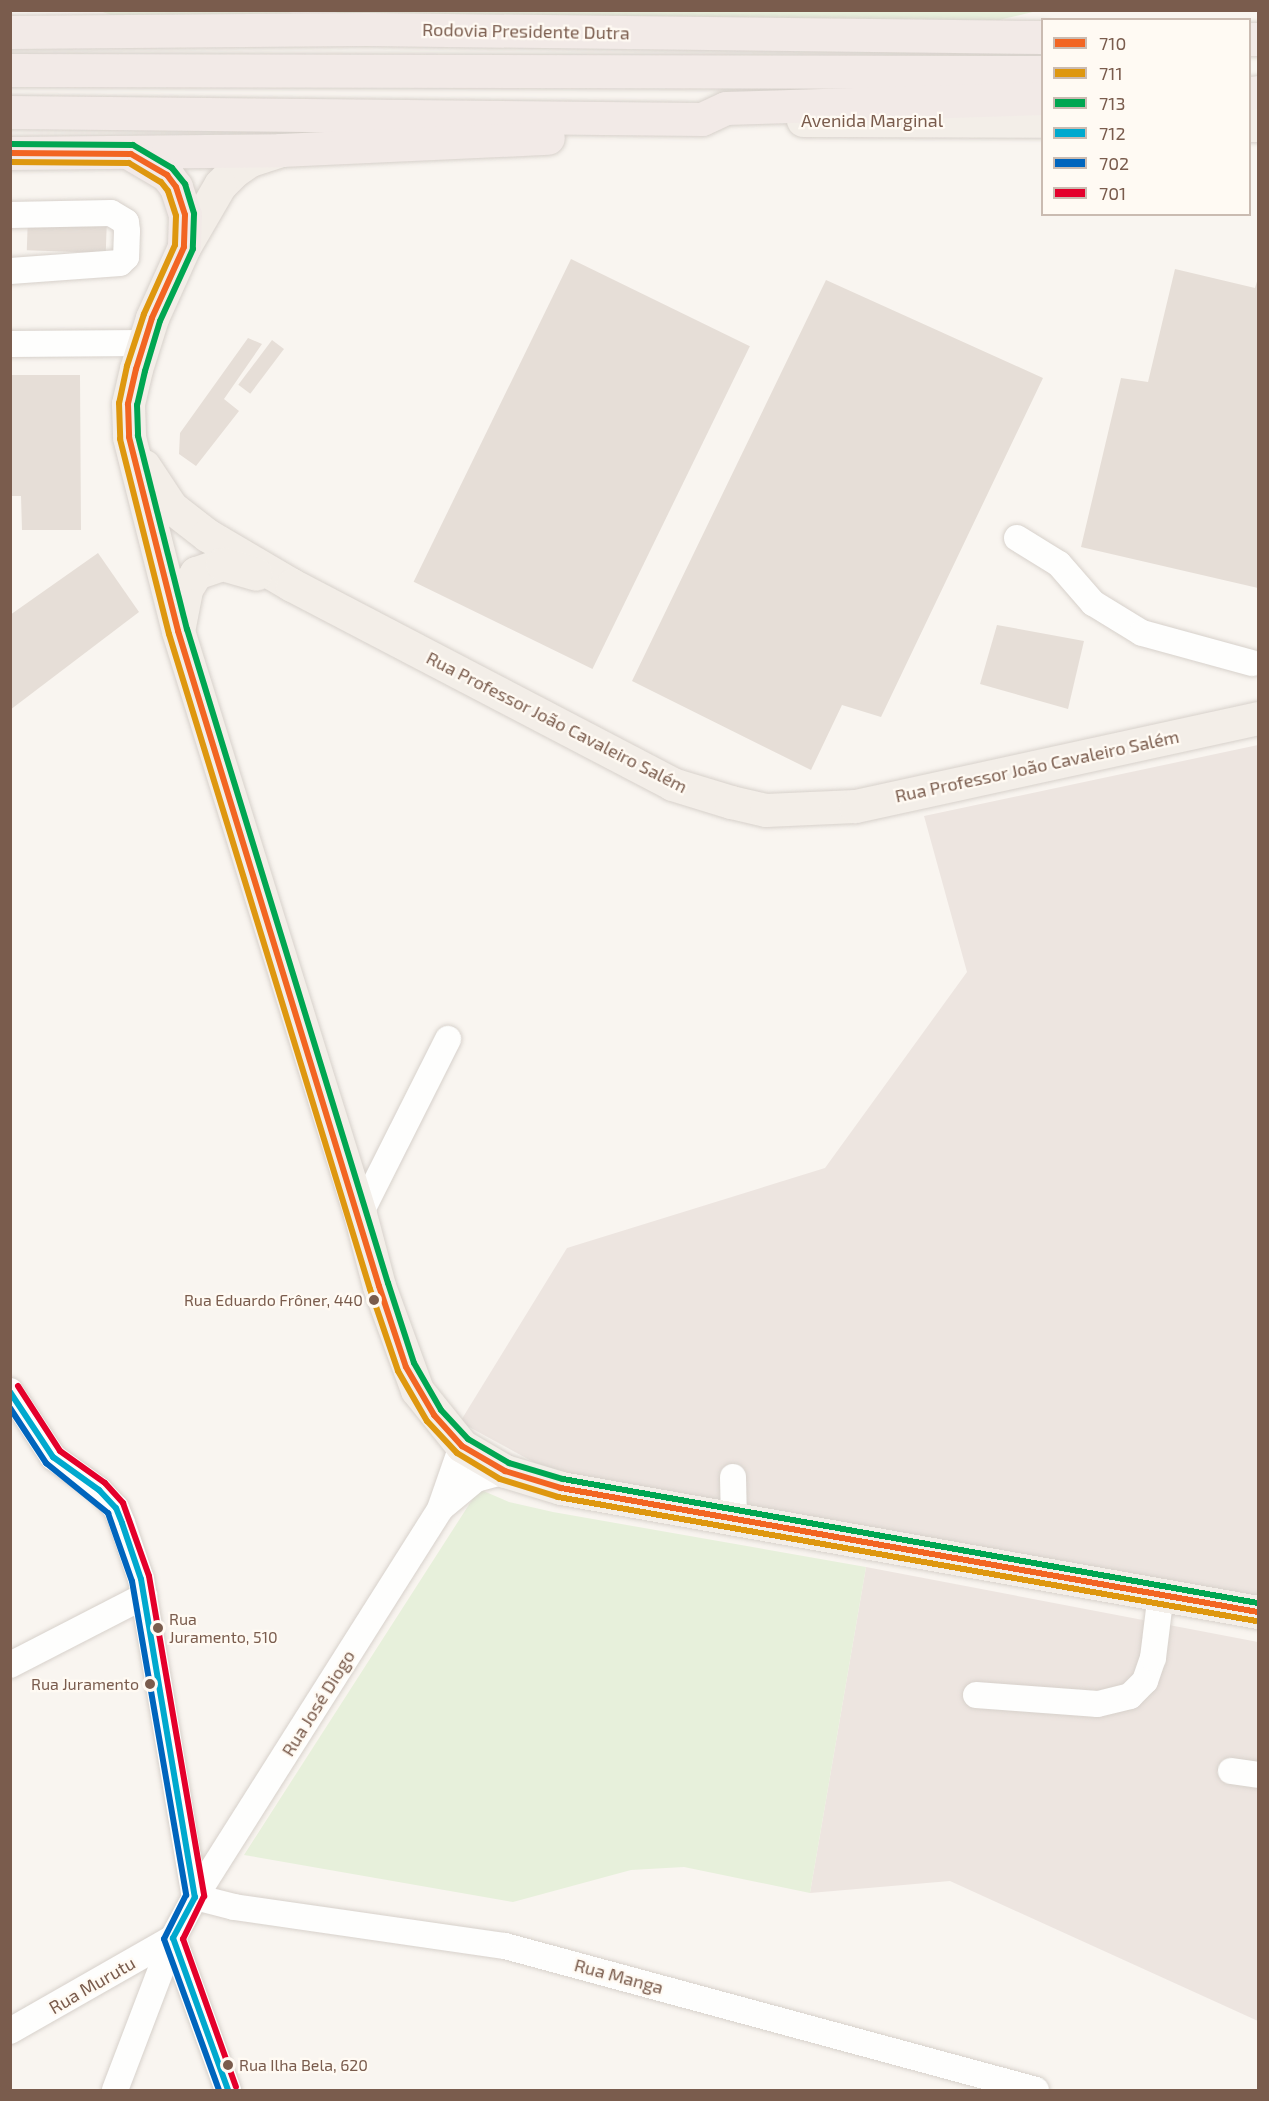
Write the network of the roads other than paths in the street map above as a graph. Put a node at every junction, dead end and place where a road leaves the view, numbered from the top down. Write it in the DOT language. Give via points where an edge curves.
graph roads {
  1 [pos="10,32"];
  2 [pos="1041,37"];
  3 [pos="10,70"];
  4 [pos="1041,72"];
  5 [pos="1041,98"];
  6 [pos="10,112"];
  7 [pos="597,118"];
  8 [pos="702,119"];
  9 [pos="1041,121"];
  10 [pos="281,150"];
  11 [pos="10,153"];
  12 [pos="131,154"];
  13 [pos="10,215"];
  14 [pos="184,247"];
  15 [pos="10,271"];
  16 [pos="143,343"];
  17 [pos="10,344"];
  18 [pos="129,437"];
  19 [pos="1017,538"];
  20 [pos="292,585"];
  21 [pos="178,631"];
  22 [pos="1252,663"];
  23 [pos="1258,718"];
  24 [pos="448,1039"];
  25 [pos="360,1214"];
  26 [pos="10,1391"];
  27 [pos="462,1446"];
  28 [pos="505,1471"];
  29 [pos="733,1477"];
  30 [pos="440,1509"];
  31 [pos="734,1520"];
  32 [pos="1161,1593"];
  33 [pos="144,1596"];
  34 [pos="1258,1612"];
  35 [pos="10,1665"];
  36 [pos="976,1695"];
  37 [pos="1231,1771"];
  38 [pos="1258,1775"];
  39 [pos="195,1897"];
  40 [pos="173,1938"];
  41 [pos="10,2031"];
  42 [pos="115,2091"];
  43 [pos="228,2091"];
  44 [pos="1036,2091"];
  1 -- 2 [label="highway, Rodovia Presidente Dutra" via="366,29"];
  3 -- 4 [label="highway, Rodovia Presidente Dutra"];
  5 -- 8 [label="highway" via="726,108"];
  6 -- 7 [label="highway"];
  7 -- 8 [label="highway"];
  7 -- 10 [label="highway" via="550,138"];
  8 -- 9 [label="main road, Avenida Marginal"];
  10 -- 12 [label="highway"];
  10 -- 14 [label="main road" via="249,160 220,185"];
  11 -- 12 [label="highway"];
  12 -- 14 [label="highway" via="152,164 176,187 185,215"];
  13 -- 15 [label="street" via="111,213 126,222 127,231 126,257 120,263"];
  14 -- 16 [label="main road"];
  16 -- 17 [label="street"];
  16 -- 18 [label="main road" via="128,404"];
  18 -- 20 [label="main road, Rua Professor João Cavaleiro Salém" via="156,489 171,507 207,535"];
  18 -- 21 [label="main road"];
  19 -- 22 [label="street" via="1059,564 1093,603 1142,633"];
  20 -- 21 [label="main road, Rua Professor João Cavaleiro Salém" via="222,564 208,566 196,573 186,589"];
  20 -- 23 [label="main road, Rua Professor João Cavaleiro Salém" via="672,784 766,810 855,806"];
  21 -- 25 [label="main road"];
  24 -- 25 [label="street"];
  25 -- 27 [label="main road" via="406,1367 434,1415"];
  26 -- 33 [label="street" via="53,1457 99,1490 116,1509"];
  27 -- 28 [label="main road"];
  27 -- 30 [label="street, Rua José Diogo"];
  28 -- 30 [label="street, Rua José Diogo" via="476,1479"];
  28 -- 31 [label="main road" via="561,1488"];
  29 -- 31 [label="street"];
  30 -- 39 [label="street, Rua José Diogo"];
  31 -- 32 [label="main road"];
  32 -- 34 [label="main road"];
  32 -- 36 [label="street" via="1153,1658 1145,1681 1130,1696 1098,1704"];
  33 -- 35 [label="street"];
  33 -- 39 [label="street"];
  37 -- 38 [label="street"];
  39 -- 40 [label="street, Rua José Diogo"];
  39 -- 44 [label="street, Rua Manga" via="234,1907 505,1946"];
  40 -- 41 [label="street, Rua Murutu"];
  40 -- 42 [label="street"];
  40 -- 43 [label="street"];
}
